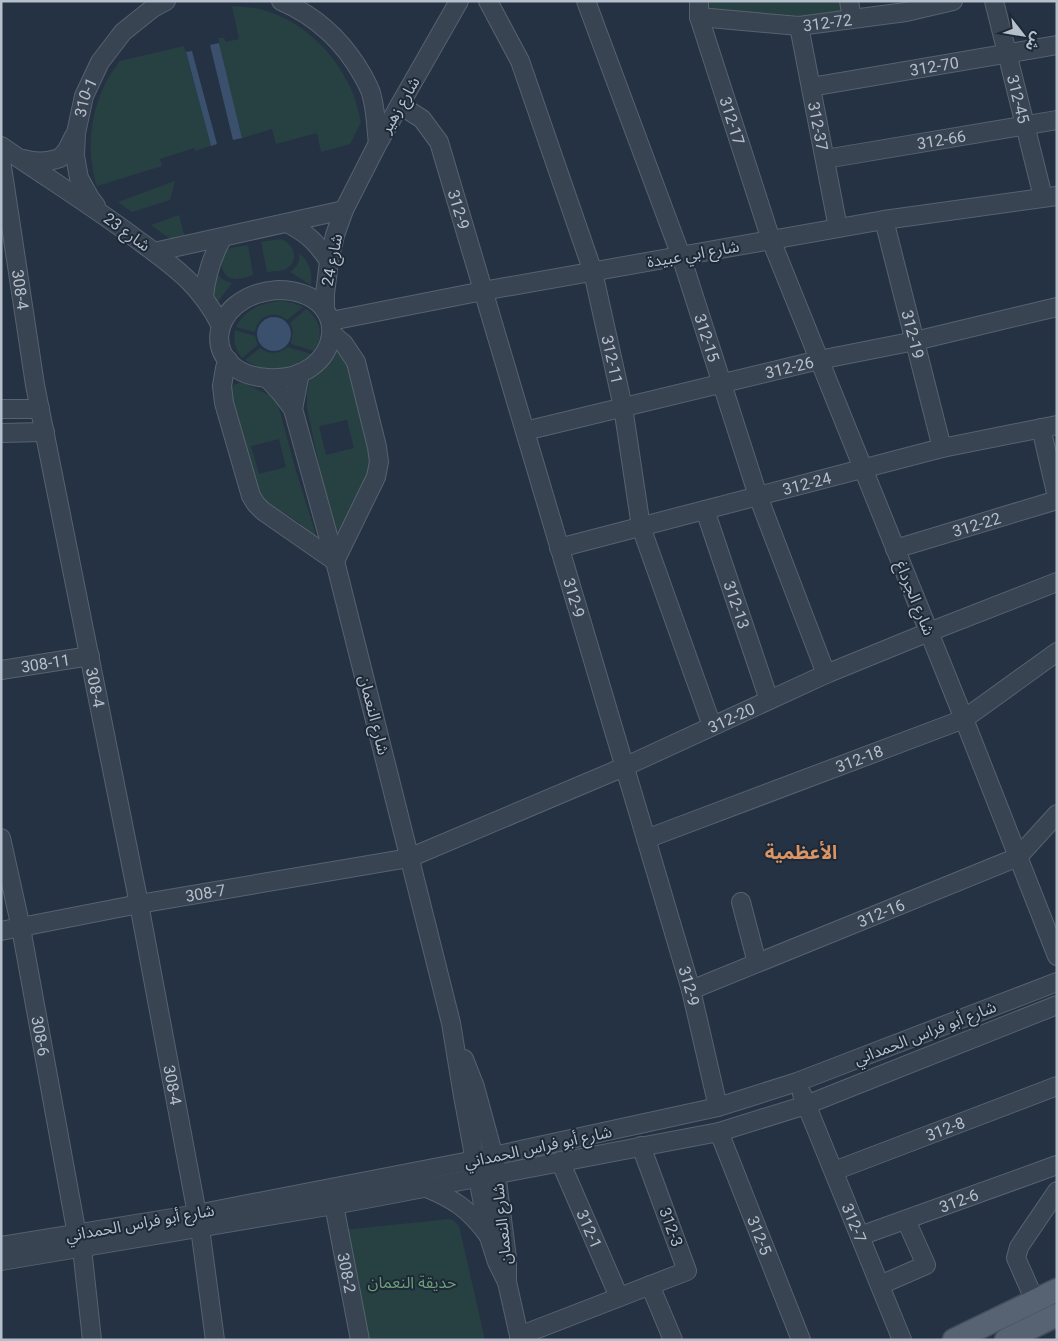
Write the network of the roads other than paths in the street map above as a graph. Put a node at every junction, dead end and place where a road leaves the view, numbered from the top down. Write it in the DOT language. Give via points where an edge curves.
graph roads {
  1 [pos="166,1"];
  2 [pos="280,1"];
  3 [pos="459,1"];
  4 [pos="488,1"];
  5 [pos="586,1"];
  6 [pos="953,1"];
  7 [pos="994,1"];
  8 [pos="699,9"];
  9 [pos="850,10"];
  10 [pos="799,26"];
  11 [pos="1057,45"];
  12 [pos="1007,53"];
  13 [pos="811,87"];
  14 [pos="400,105"];
  15 [pos="1057,120"];
  16 [pos="1024,124"];
  17 [pos="76,133"];
  18 [pos="378,143"];
  19 [pos="1,146"];
  20 [pos="9,158"];
  21 [pos="825,159"];
  22 [pos="1050,197"];
  23 [pos="344,210"];
  24 [pos="105,216"];
  25 [pos="884,220"];
  26 [pos="287,223"];
  27 [pos="838,228"];
  28 [pos="223,237"];
  29 [pos="771,240"];
  30 [pos="154,252"];
  31 [pos="681,256"];
  32 [pos="329,261"];
  33 [pos="593,272"];
  34 [pos="483,291"];
  35 [pos="204,297"];
  36 [pos="1057,307"];
  37 [pos="329,322"];
  38 [pos="220,326"];
  39 [pos="915,341"];
  40 [pos="228,360"];
  41 [pos="819,360"];
  42 [pos="300,373"];
  43 [pos="267,378"];
  44 [pos="721,383"];
  45 [pos="623,407"];
  46 [pos="1,409"];
  47 [pos="40,409"];
  48 [pos="293,409"];
  49 [pos="1049,427"];
  50 [pos="524,431"];
  51 [pos="44,432"];
  52 [pos="1,433"];
  53 [pos="942,448"];
  54 [pos="863,469"];
  55 [pos="758,496"];
  56 [pos="1057,498"];
  57 [pos="705,510"];
  58 [pos="641,527"];
  59 [pos="559,548"];
  60 [pos="895,549"];
  61 [pos="335,561"];
  62 [pos="1057,582"];
  63 [pos="929,632"];
  64 [pos="1057,652"];
  65 [pos="90,656"];
  66 [pos="1,670"];
  67 [pos="826,674"];
  68 [pos="769,700"];
  69 [pos="964,719"];
  70 [pos="712,726"];
  71 [pos="624,767"];
  72 [pos="1057,814"];
  73 [pos="1,838"];
  74 [pos="646,839"];
  75 [pos="1018,857"];
  76 [pos="410,858"];
  77 [pos="740,902"];
  78 [pos="139,904"];
  79 [pos="21,928"];
  80 [pos="1,931"];
  81 [pos="1057,956"];
  82 [pos="758,963"];
  83 [pos="1057,982"];
  84 [pos="691,990"];
  85 [pos="1057,1005"];
  86 [pos="451,1023"];
  87 [pos="797,1082"];
  88 [pos="1057,1086"];
  89 [pos="806,1105"];
  90 [pos="718,1108"];
  91 [pos="719,1132"];
  92 [pos="641,1146"];
  93 [pos="560,1161"];
  94 [pos="496,1165"];
  95 [pos="1057,1165"];
  96 [pos="477,1168"];
  97 [pos="834,1171"];
  98 [pos="424,1187"];
  99 [pos="1057,1191"];
  100 [pos="334,1204"];
  101 [pos="906,1220"];
  102 [pos="199,1221"];
  103 [pos="860,1236"];
  104 [pos="490,1237"];
  105 [pos="79,1241"];
  106 [pos="1,1246"];
  107 [pos="1,1261"];
  108 [pos="507,1282"];
  109 [pos="650,1285"];
  110 [pos="880,1285"];
  111 [pos="1057,1290"];
  112 [pos="619,1297"];
  113 [pos="1035,1301"];
  114 [pos="1057,1315"];
  115 [pos="520,1338"];
  116 [pos="92,1340"];
  117 [pos="215,1340"];
  118 [pos="360,1340"];
  119 [pos="672,1340"];
  120 [pos="801,1340"];
  121 [pos="902,1340"];
  122 [pos="954,1340"];
  123 [pos="1006,1340"];
  1 -- 17 [label="street, 310-1" via="123,32 100,62 84,96"];
  2 -- 18 [label="street" via="320,25 356,64 372,96"];
  3 -- 14 [label="street, شارع زهير"];
  4 -- 33 [label="street, 312-11" via="520,61"];
  5 -- 31 [label="street, 312-15"];
  6 -- 9 [label="street, 312-72" via="906,12"];
  7 -- 12 [label="street, 312-45"];
  8 -- 10 [label="street, 312-72"];
  8 -- 29 [label="street, 312-17"];
  9 -- 10 [label="street, 312-72"];
  10 -- 13 [label="street, 312-37"];
  11 -- 12 [label="street, 312-70"];
  12 -- 13 [label="street, 312-70"];
  12 -- 16 [label="street, 312-45"];
  13 -- 21 [label="street, 312-37"];
  14 -- 18 [label="street, شارع زهير"];
  14 -- 34 [label="street, 312-9" via="422,120 439,142"];
  15 -- 16 [label="street, 312-66"];
  16 -- 21 [label="street, 312-66"];
  16 -- 22 [label="street, 312-45"];
  17 -- 20 [label="street" via="60,158 42,162"];
  17 -- 24 [label="street, 310-1" via="74,156 80,178 90,198"];
  18 -- 23 [label="street, شارع زهير"];
  19 -- 20 [label="street, شارع 23"];
  20 -- 24 [label="street, شارع 23"];
  20 -- 47 [label="street, 308-4"];
  21 -- 27 [label="street, 312-37"];
  22 -- 25 [label="street, شارع ابي عبيدة"];
  23 -- 26 [label="street"];
  23 -- 32 [label="street, شارع 24"];
  24 -- 30 [label="street, شارع 23"];
  25 -- 27 [label="street, شارع ابي عبيدة"];
  25 -- 39 [label="street, 312-19"];
  26 -- 28 [label="street"];
  26 -- 32 [label="street" via="304,232"];
  27 -- 29 [label="street, شارع ابي عبيدة"];
  28 -- 30 [label="street"];
  28 -- 35 [label="street" via="209,266"];
  29 -- 31 [label="street, شارع ابي عبيدة"];
  29 -- 41 [label="street, شارع الجرداغ"];
  30 -- 35 [label="street, شارع 23" via="184,275"];
  31 -- 33 [label="street, شارع ابي عبيدة"];
  31 -- 44 [label="street, 312-15"];
  32 -- 37 [label="street, شارع 24" via="326,286"];
  33 -- 34 [label="street, شارع ابي عبيدة"];
  33 -- 45 [label="street, 312-11"];
  34 -- 37 [label="street, شارع ابي عبيدة"];
  34 -- 50 [label="street, 312-9"];
  35 -- 38 [label="street, شارع 23"];
  36 -- 39 [label="street, 312-26"];
  37 -- 38 [label="street" via="316,301 304,294 271,290 251,295 240,302 230,310"];
  37 -- 42 [label="street" via="329,347 312,367"];
  37 -- 61 [label="street" via="356,362 379,462 376,477"];
  38 -- 40 [label="street" via="221,347"];
  39 -- 41 [label="street, 312-26"];
  39 -- 53 [label="street, 312-19"];
  40 -- 43 [label="street" via="241,371"];
  40 -- 61 [label="street" via="222,386 224,403 251,496 264,511"];
  41 -- 44 [label="street, 312-26"];
  41 -- 54 [label="street, شارع الجرداغ"];
  42 -- 43 [label="street"];
  42 -- 48 [label="street, شارع النعمان"];
  43 -- 48 [label="street, شارع النعمان"];
  44 -- 45 [label="street, 312-26"];
  44 -- 55 [label="street, 312-15"];
  45 -- 50 [label="street, 312-26"];
  45 -- 58 [label="street, 312-11"];
  46 -- 47 [label="street"];
  47 -- 51 [label="street, 308-4"];
  48 -- 61 [label="street, شارع النعمان"];
  49 -- 53 [label="street, 312-24"];
  49 -- 56 [label="street"];
  50 -- 59 [label="street, 312-9"];
  51 -- 52 [label="street"];
  51 -- 65 [label="street, 308-4"];
  53 -- 54 [label="street, 312-24"];
  54 -- 55 [label="street, 312-24"];
  54 -- 60 [label="street, شارع الجرداغ"];
  55 -- 57 [label="street, 312-24"];
  55 -- 67 [label="street, 312-15"];
  56 -- 60 [label="street, 312-22"];
  57 -- 58 [label="street, 312-24"];
  57 -- 68 [label="street, 312-13"];
  58 -- 59 [label="street, 312-24"];
  58 -- 70 [label="street, 312-11"];
  59 -- 71 [label="street, 312-9"];
  60 -- 63 [label="street, شارع الجرداغ"];
  61 -- 76 [label="street, شارع النعمان"];
  62 -- 63 [label="street, 312-20"];
  63 -- 67 [label="street, 312-20"];
  63 -- 69 [label="street, شارع الجرداغ"];
  64 -- 69 [label="street, 312-18"];
  65 -- 66 [label="street, 308-11"];
  65 -- 78 [label="street, 308-4"];
  67 -- 68 [label="street, 312-20"];
  68 -- 70 [label="street, 312-20"];
  69 -- 74 [label="street, 312-18"];
  69 -- 75 [label="street, شارع الجرداغ"];
  70 -- 71 [label="street, 312-20"];
  71 -- 74 [label="street, 312-9"];
  71 -- 76 [label="street, 312-20"];
  72 -- 75 [label="street, 312-16"];
  73 -- 79 [label="street, 308-6"];
  74 -- 84 [label="street, 312-9"];
  75 -- 81 [label="street, شارع الجرداغ"];
  75 -- 82 [label="street, 312-16"];
  76 -- 78 [label="street, 308-7"];
  76 -- 86 [label="street, شارع النعمان"];
  77 -- 82 [label="street"];
  78 -- 79 [label="street, 308-7"];
  78 -- 102 [label="street, 308-4"];
  79 -- 80 [label="street, 308-7"];
  79 -- 105 [label="street, 308-6"];
  82 -- 84 [label="street, 312-16"];
  83 -- 87 [label="street, شارع أبو فراس الحمداني"];
  84 -- 90 [label="street, 312-9"];
  85 -- 89 [label="street, شارع أبو فراس الحمداني"];
  86 -- 94 [label="street, شارع النعمان" via="475,1087"];
  86 -- 96 [label="street, شارع النعمان"];
  87 -- 89 [label="street, 312-7"];
  87 -- 90 [label="street, شارع أبو فراس الحمداني"];
  88 -- 97 [label="street, 312-8"];
  89 -- 91 [label="street, شارع أبو فراس الحمداني"];
  89 -- 97 [label="street, 312-7"];
  90 -- 94 [label="street, شارع أبو فراس الحمداني"];
  91 -- 92 [label="street, شارع أبو فراس الحمداني"];
  91 -- 120 [label="street, 312-5"];
  92 -- 93 [label="street, شارع أبو فراس الحمداني"];
  92 -- 109 [label="street, 312-3" via="687,1271"];
  93 -- 94 [label="street, شارع أبو فراس الحمداني"];
  93 -- 112 [label="street, 312-1"];
  94 -- 96 [label="street, شارع أبو فراس الحمداني"];
  94 -- 108 [label="street, شارع النعمان"];
  95 -- 101 [label="street, 312-6"];
  96 -- 98 [label="street, شارع أبو فراس الحمداني"];
  96 -- 102 [label="street, شارع أبو فراس الحمداني"];
  96 -- 104 [label="street, شارع النعمان"];
  97 -- 103 [label="street, 312-7"];
  98 -- 100 [label="street, شارع أبو فراس الحمداني"];
  98 -- 104 [label="street" via="461,1206"];
  99 -- 113 [label="street" via="1019,1247 1016,1258"];
  100 -- 102 [label="street, شارع أبو فراس الحمداني"];
  100 -- 118 [label="street, 308-2"];
  101 -- 103 [label="street, 312-6"];
  101 -- 110 [label="street" via="926,1265"];
  102 -- 105 [label="street, شارع أبو فراس الحمداني"];
  102 -- 117 [label="street, 308-4"];
  103 -- 110 [label="street, 312-7"];
  104 -- 108 [label="street, شارع النعمان"];
  105 -- 106 [label="street, شارع أبو فراس الحمداني"];
  105 -- 107 [label="street, شارع أبو فراس الحمداني"];
  105 -- 116 [label="street, 308-6"];
  108 -- 115 [label="street, شارع النعمان"];
  109 -- 112 [label="street, 312-3"];
  109 -- 119 [label="street"];
  110 -- 121 [label="street, 312-7"];
  111 -- 113 [label="main road"];
  112 -- 115 [label="street, 312-3"];
  113 -- 122 [label="main road"];
  114 -- 123 [label="main road"];
}
